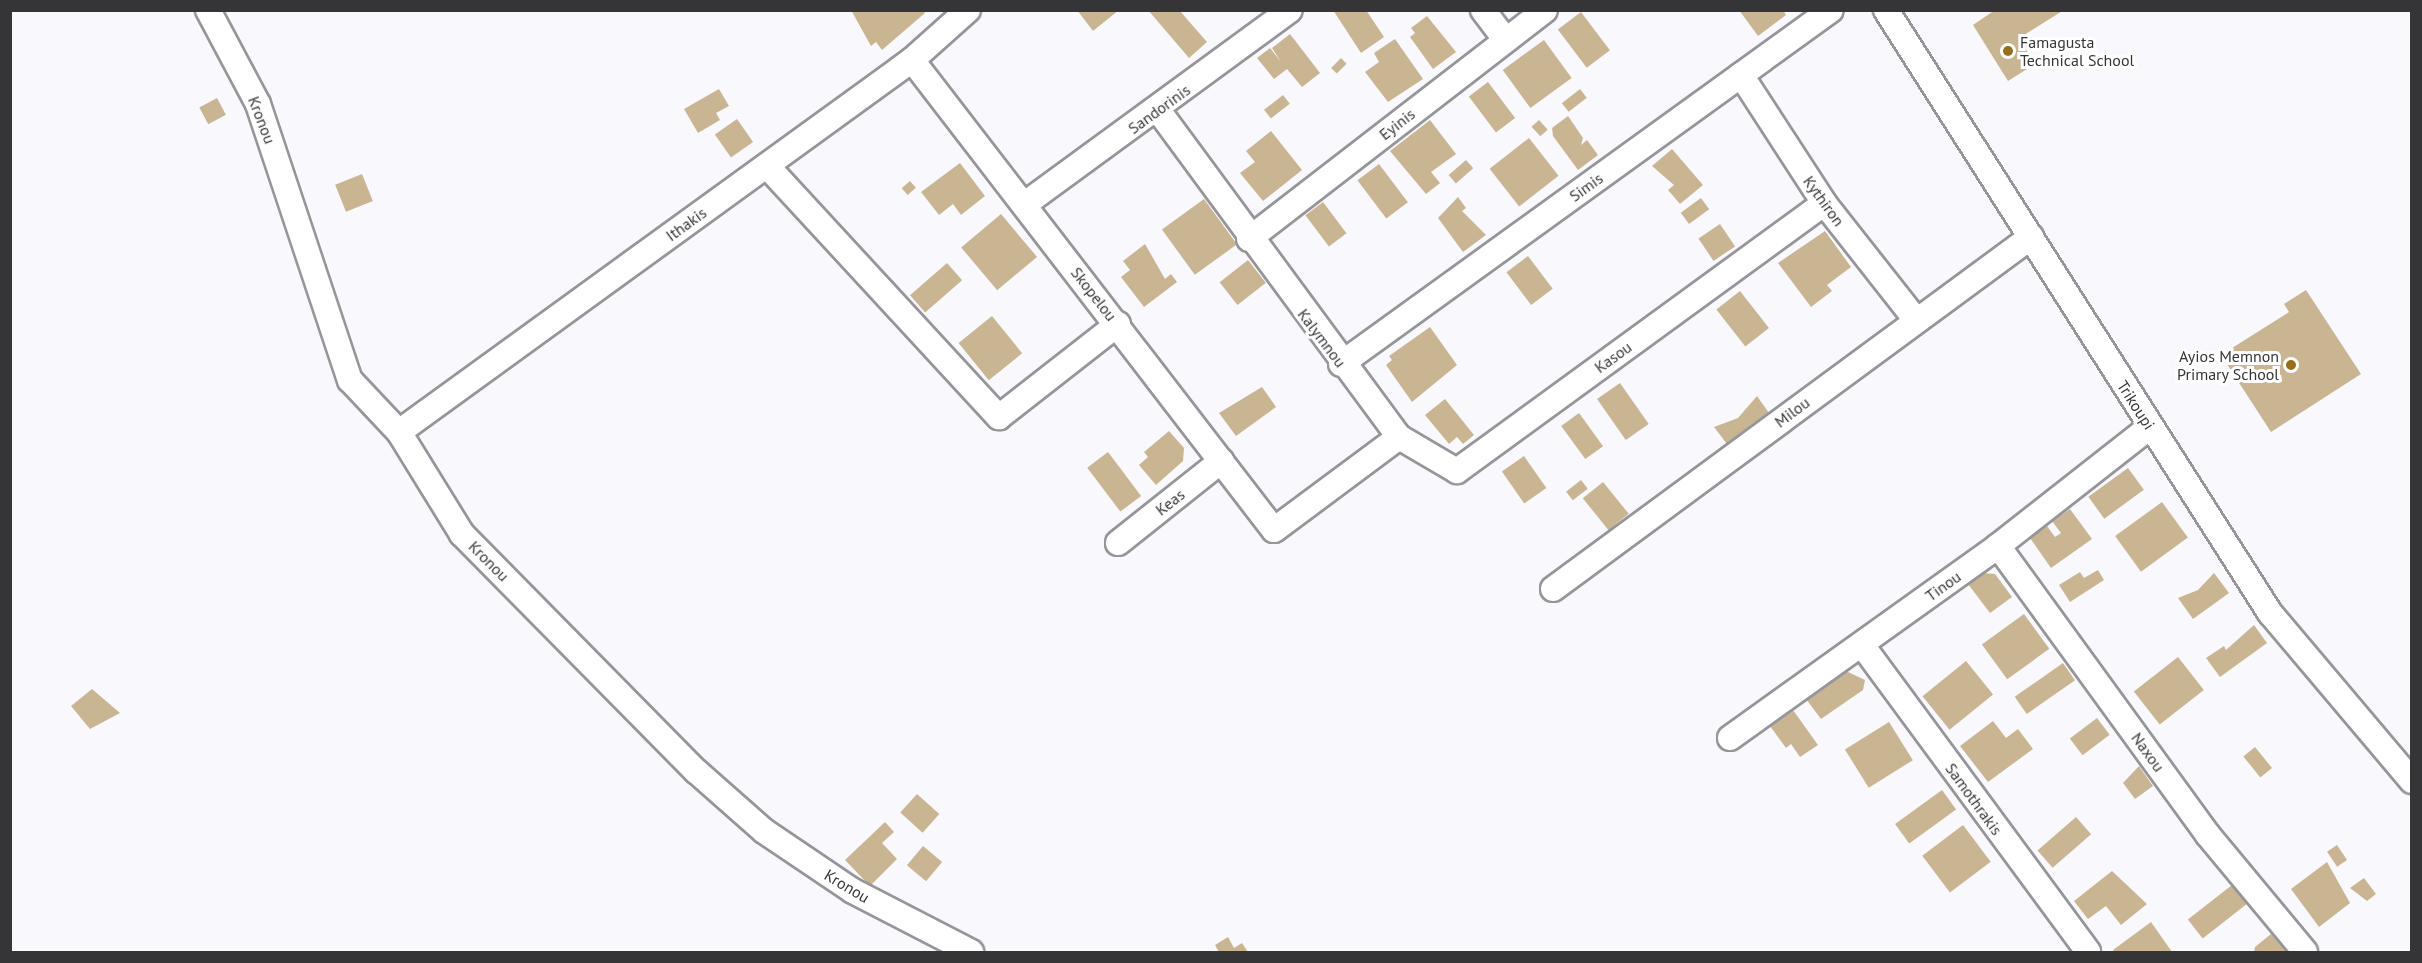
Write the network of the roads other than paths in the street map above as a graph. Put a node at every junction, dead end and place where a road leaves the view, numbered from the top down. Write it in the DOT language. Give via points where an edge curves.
graph roads {
  1 [pos="208,10"];
  2 [pos="968,10"];
  3 [pos="1290,10"];
  4 [pos="1483,10"];
  5 [pos="1545,10"];
  6 [pos="1831,10"];
  7 [pos="1886,10"];
  8 [pos="1506,39"];
  9 [pos="912,60"];
  10 [pos="1741,75"];
  11 [pos="1158,110"];
  12 [pos="767,166"];
  13 [pos="1824,203"];
  14 [pos="1025,204"];
  15 [pos="2031,237"];
  16 [pos="1249,239"];
  17 [pos="1916,320"];
  18 [pos="1118,324"];
  19 [pos="1341,364"];
  20 [pos="2150,427"];
  21 [pos="399,432"];
  22 [pos="1399,437"];
  23 [pos="1221,461"];
  24 [pos="1118,543"];
  25 [pos="1998,546"];
  26 [pos="1553,589"];
  27 [pos="1862,645"];
  28 [pos="1730,738"];
  29 [pos="2412,781"];
  30 [pos="971,952"];
  31 [pos="2088,952"];
  32 [pos="2305,952"];
  1 -- 21 [label="street, Kronou" via="258,104 350,380"];
  2 -- 9 [label="street, Ithakis"];
  3 -- 11 [label="street, Sandorinis"];
  4 -- 8 [label="street"];
  5 -- 8 [label="street, Eyinis"];
  6 -- 10 [label="street, Simis"];
  7 -- 15 [label="street, Trikoupi"];
  8 -- 16 [label="street, Eyinis"];
  9 -- 12 [label="street, Ithakis"];
  9 -- 14 [label="street, Skopelou"];
  10 -- 13 [label="street, Kythiron"];
  10 -- 19 [label="street, Simis"];
  11 -- 14 [label="street, Sandorinis"];
  11 -- 16 [label="street, Kalymnou"];
  12 -- 18 [label="street" via="999,417"];
  12 -- 21 [label="street, Ithakis"];
  13 -- 17 [label="street, Kythiron"];
  13 -- 22 [label="street, Kasou" via="1457,471"];
  14 -- 18 [label="street, Skopelou"];
  15 -- 17 [label="street, Milou"];
  15 -- 20 [label="street, Trikoupi"];
  16 -- 19 [label="street, Kalymnou"];
  17 -- 26 [label="street, Milou"];
  18 -- 23 [label="street, Skopelou"];
  19 -- 22 [label="street, Kalymnou"];
  20 -- 25 [label="street, Tinou"];
  20 -- 29 [label="street, Trikoupi" via="2270,614"];
  21 -- 30 [label="street, Kronou" via="462,534 696,771 764,831 853,891"];
  22 -- 23 [label="street, Skopelou" via="1274,530"];
  23 -- 24 [label="street, Keas"];
  25 -- 27 [label="street, Tinou"];
  25 -- 32 [label="street, Naxou" via="2208,835"];
  27 -- 28 [label="street, Tinou"];
  27 -- 31 [label="street, Samothrakis"];
}
